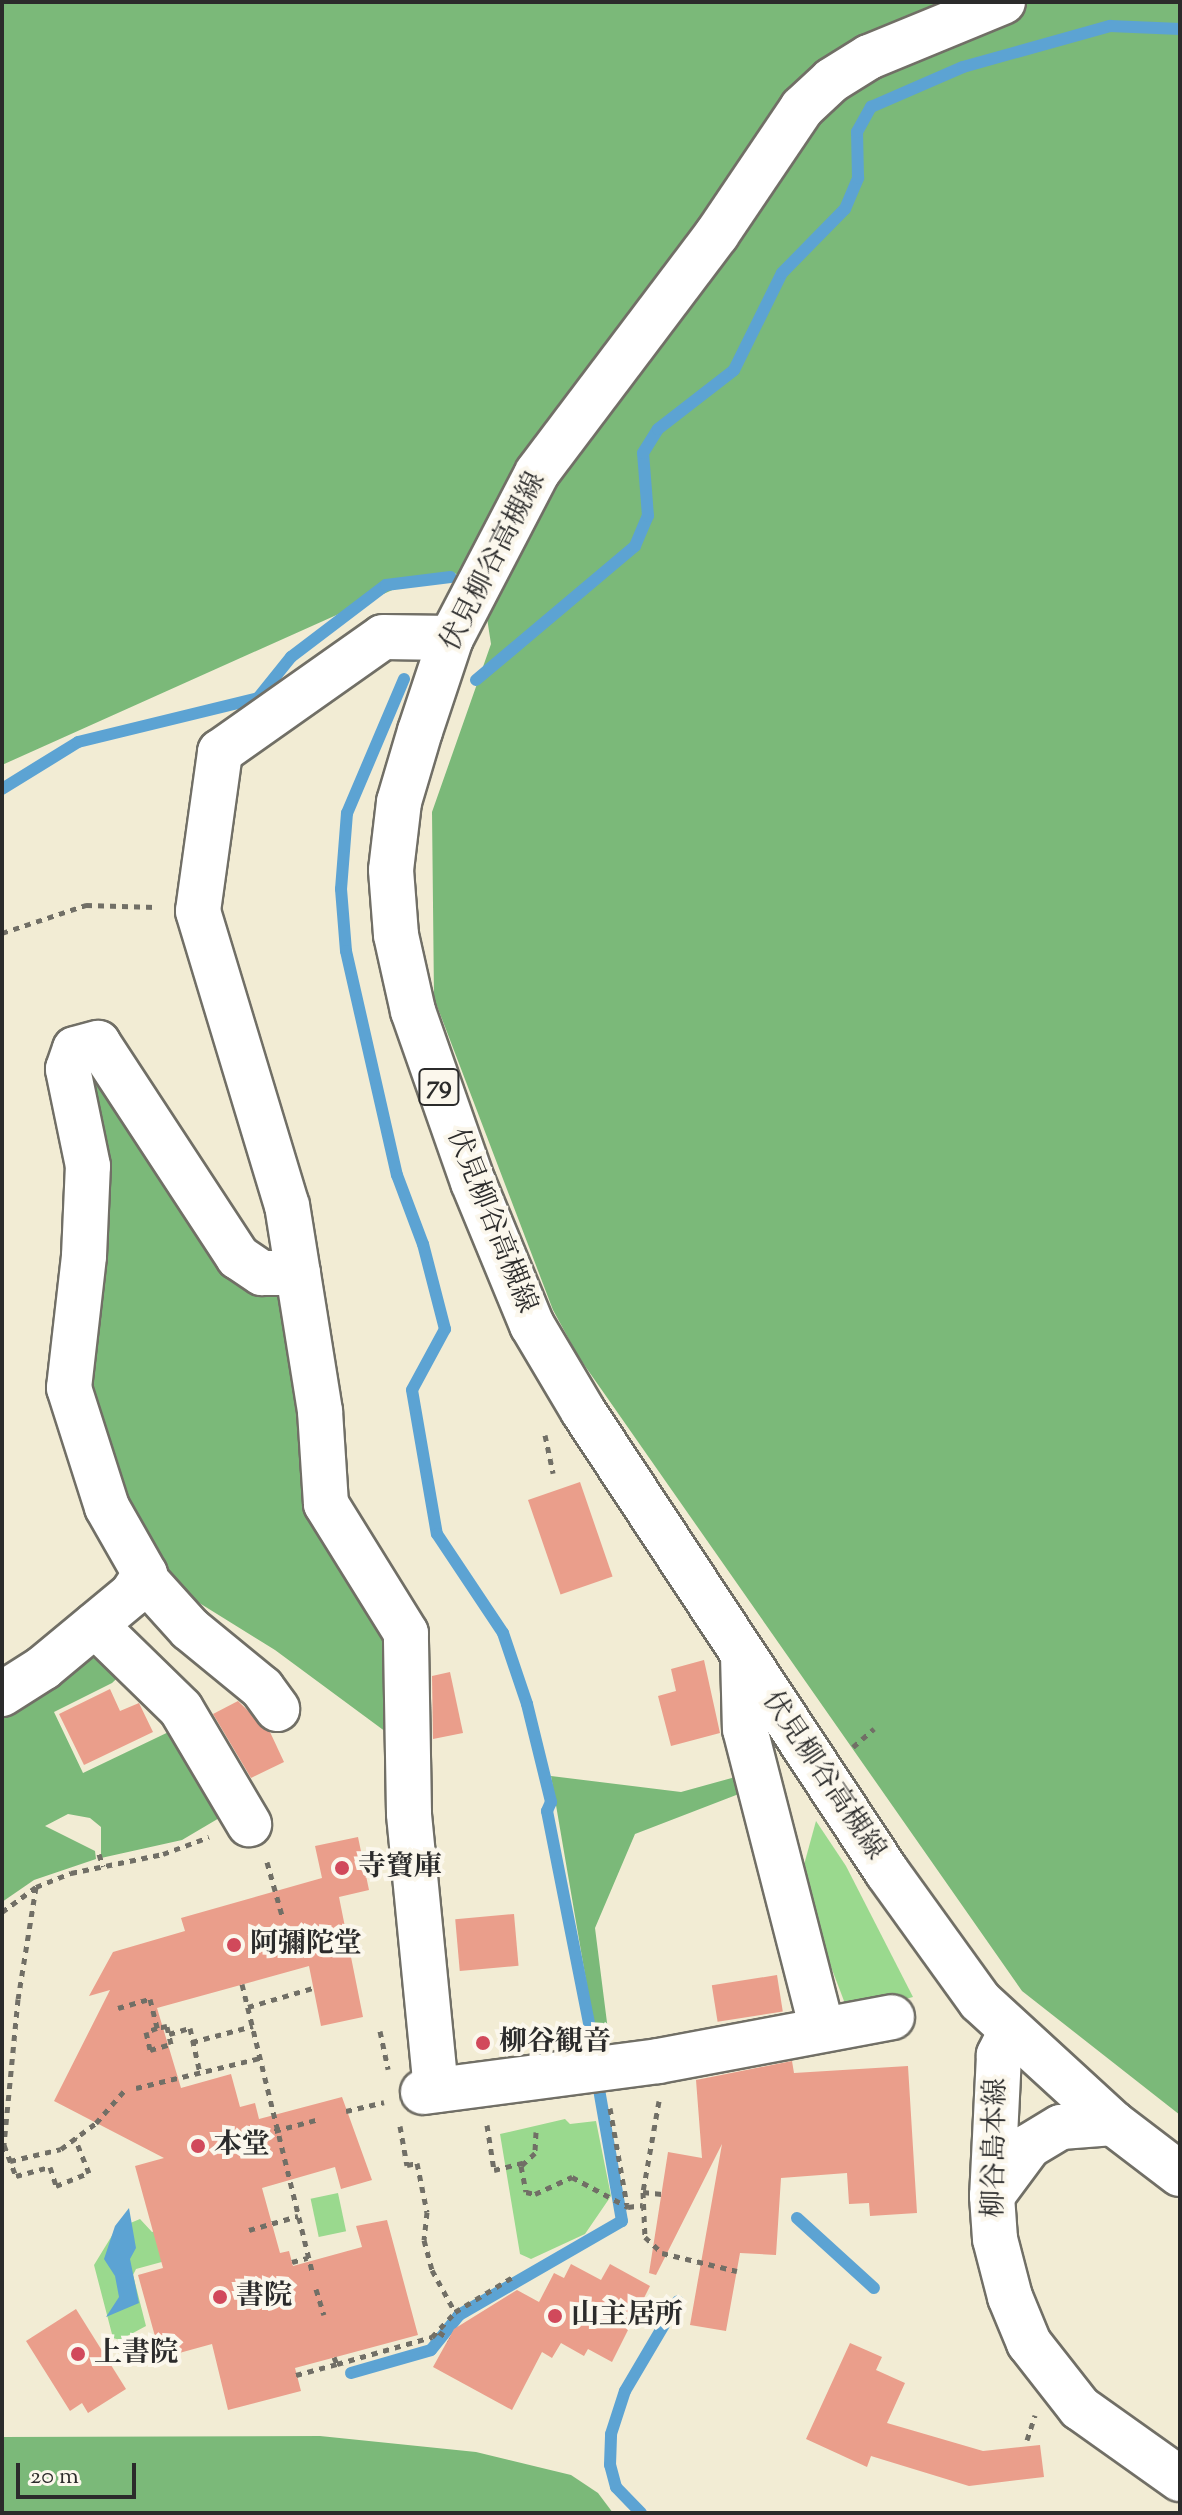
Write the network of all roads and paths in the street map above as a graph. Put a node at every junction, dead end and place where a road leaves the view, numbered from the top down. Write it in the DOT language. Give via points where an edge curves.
graph roads {
  1 [pos="1003,2"];
  2 [pos="451,638"];
  3 [pos="198,911"];
  4 [pos="2,933"];
  5 [pos="298,1273"];
  6 [pos="143,1577"];
  7 [pos="95,1625"];
  8 [pos="743,1655"];
  9 [pos="2,1694"];
  10 [pos="277,1709"];
  11 [pos="874,1729"];
  12 [pos="842,1756"];
  13 [pos="244,1815"];
  14 [pos="99,1854"];
  15 [pos="103,1866"];
  16 [pos="36,1887"];
  17 [pos="2,1912"];
  18 [pos="283,1919"];
  19 [pos="242,1984"];
  20 [pos="313,1988"];
  21 [pos="248,2007"];
  22 [pos="118,2008"];
  23 [pos="892,2017"];
  24 [pos="820,2021"];
  25 [pos="253,2026"];
  26 [pos="157,2028"];
  27 [pos="380,2031"];
  28 [pos="1010,2033"];
  29 [pos="169,2034"];
  30 [pos="192,2042"];
  31 [pos="260,2058"];
  32 [pos="658,2061"];
  33 [pos="200,2073"];
  34 [pos="481,2084"];
  35 [pos="136,2088"];
  36 [pos="124,2091"];
  37 [pos="407,2093"];
  38 [pos="608,2095"];
  39 [pos="346,2111"];
  40 [pos="316,2120"];
  41 [pos="1113,2123"];
  42 [pos="278,2130"];
  43 [pos="536,2132"];
  44 [pos="263,2134"];
  45 [pos="75,2138"];
  46 [pos="10,2161"];
  47 [pos="523,2163"];
  48 [pos="1180,2174"];
  49 [pos="643,2192"];
  50 [pos="662,2194"];
  51 [pos="992,2196"];
  52 [pos="626,2205"];
  53 [pos="643,2205"];
  54 [pos="298,2216"];
  55 [pos="249,2230"];
  56 [pos="307,2258"];
  57 [pos="292,2262"];
  58 [pos="312,2271"];
  59 [pos="737,2271"];
  60 [pos="516,2275"];
  61 [pos="316,2289"];
  62 [pos="455,2312"];
  63 [pos="324,2315"];
  64 [pos="439,2332"];
  65 [pos="449,2339"];
  66 [pos="296,2375"];
  67 [pos="1030,2424"];
  68 [pos="1027,2440"];
  69 [pos="1180,2479"];
  1 -- 2 [label="main road, 伏見柳谷高槻線 / 79" via="869,57 832,80 802,108 717,234 537,473"];
  2 -- 3 [label="main road" via="383,637 220,752"];
  2 -- 8 [label="main road, 伏見柳谷高槻線 / 79" via="399,802 391,870 396,935 413,1011 473,1182 532,1325"];
  3 -- 4 [label="path" via="86,905"];
  3 -- 5 [label="main road" via="287,1206"];
  5 -- 6 [label="main road" via="262,1273 238,1257 98,1043 75,1049 68,1069 88,1166 69,1388 107,1507"];
  5 -- 37 [label="main road" via="320,1411 326,1504 406,1633"];
  6 -- 7 [label="main road"];
  6 -- 10 [label="main road" via="190,1629 262,1688"];
  7 -- 9 [label="main road"];
  7 -- 13 [label="main road" via="181,1709"];
  8 -- 24 [label="main road" via="745,1729"];
  8 -- 28 [label="main road, 伏見柳谷高槻線 / 79" via="887,1872 980,2001"];
  11 -- 12 [label="path"];
  13 -- 15 [label="path" via="204,1840"];
  13 -- 18 [label="path" via="264,1852"];
  14 -- 15 [label="path"];
  15 -- 16 [label="path"];
  16 -- 17 [label="path"];
  16 -- 46 [label="path" via="12,2056 4,2145"];
  19 -- 21 [label="path"];
  20 -- 21 [label="path"];
  21 -- 25 [label="path"];
  22 -- 26 [label="path" via="150,1999"];
  23 -- 32 [label="main road"];
  25 -- 30 [label="path"];
  25 -- 31 [label="path"];
  26 -- 29 [label="path" via="167,2026"];
  26 -- 29 [label="path" via="146,2032 150,2050 171,2044"];
  27 -- 37 [label="path"];
  28 -- 41 [label="main road, 伏見柳谷高槻線 / 79"];
  28 -- 51 [label="main road, 柳谷島本線" via="999,2055"];
  29 -- 30 [label="path" via="190,2028"];
  30 -- 33 [label="path"];
  31 -- 33 [label="path"];
  31 -- 42 [label="path"];
  32 -- 34 [label="main road"];
  32 -- 49 [label="path" via="661,2088"];
  33 -- 35 [label="path"];
  34 -- 37 [label="main road"];
  34 -- 47 [label="path" via="494,2170"];
  36 -- 45 [label="path"];
  37 -- 39 [label="path"];
  37 -- 62 [label="path" via="407,2165 417,2163 427,2212 424,2240 432,2270"];
  38 -- 52 [label="path"];
  40 -- 42 [label="path"];
  41 -- 48 [label="main road, 伏見柳谷高槻線 / 79"];
  41 -- 51 [label="main road" via="1061,2127 1029,2146"];
  42 -- 44 [label="path"];
  42 -- 54 [label="path"];
  43 -- 47 [label="path" via="535,2153"];
  45 -- 46 [label="path" via="61,2149"];
  45 -- 46 [label="path" via="89,2173 56,2186 50,2167 16,2176"];
  47 -- 52 [label="path" via="526,2192 535,2194 572,2177"];
  49 -- 50 [label="path"];
  49 -- 53 [label="path"];
  51 -- 69 [label="main road, 柳谷島本線" via="995,2239 1029,2343 1080,2408"];
  52 -- 53 [label="path"];
  53 -- 59 [label="path" via="645,2237 662,2253"];
  54 -- 55 [label="path"];
  54 -- 56 [label="path"];
  56 -- 57 [label="path"];
  56 -- 58 [label="path"];
  60 -- 62 [label="path"];
  61 -- 63 [label="path"];
  62 -- 64 [label="path"];
  64 -- 65 [label="path"];
  64 -- 66 [label="path"];
  67 -- 68 [label="path"];
}
